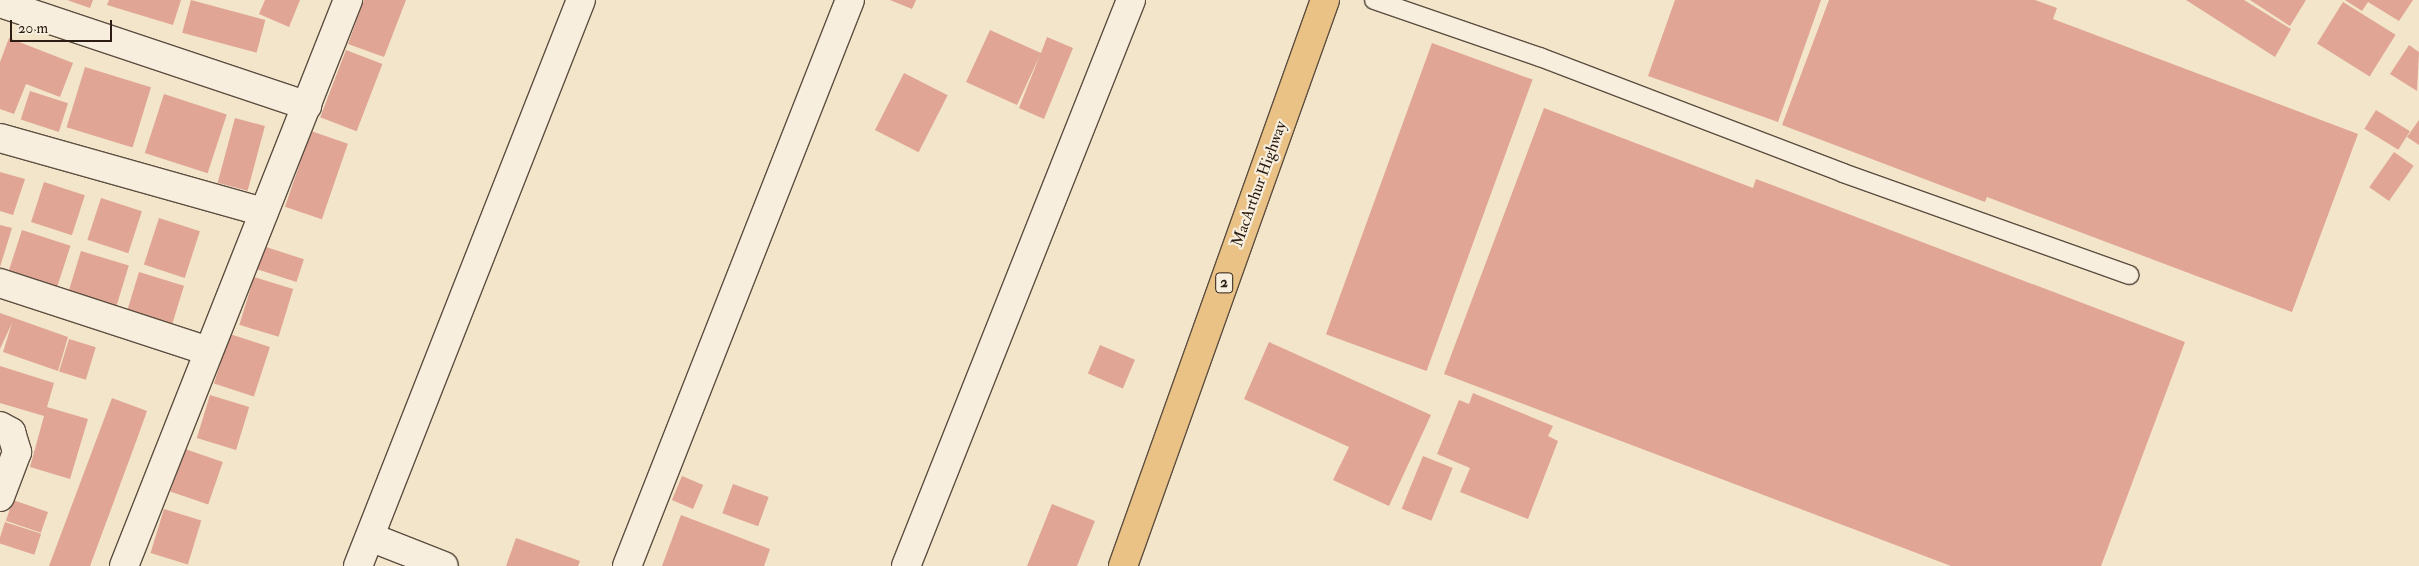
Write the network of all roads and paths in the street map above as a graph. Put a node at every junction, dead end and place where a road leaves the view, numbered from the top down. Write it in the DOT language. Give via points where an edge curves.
graph roads {
  1 [pos="348,0"];
  2 [pos="581,0"];
  3 [pos="850,0"];
  4 [pos="1131,0"];
  5 [pos="1325,0"];
  6 [pos="1374,0"];
  7 [pos="0,3"];
  8 [pos="307,106"];
  9 [pos="0,138"];
  10 [pos="264,212"];
  11 [pos="2129,275"];
  12 [pos="0,283"];
  13 [pos="208,351"];
  14 [pos="0,426"];
  15 [pos="0,497"];
  16 [pos="370,537"];
  17 [pos="124,566"];
  18 [pos="358,566"];
  19 [pos="444,566"];
  20 [pos="627,566"];
  21 [pos="906,566"];
  22 [pos="1123,566"];
  1 -- 8 [label="street"];
  2 -- 16 [label="street"];
  3 -- 20 [label="street"];
  4 -- 21 [label="street"];
  5 -- 22 [label="highway, MacArthur Highway / 2"];
  6 -- 11 [label="lane" via="1540,57 1843,173"];
  7 -- 8 [label="street"];
  8 -- 10 [label="street"];
  9 -- 10 [label="street"];
  10 -- 13 [label="street"];
  12 -- 13 [label="street"];
  13 -- 17 [label="street"];
  14 -- 15 [label="street" via="11,432 17,452"];
  16 -- 18 [label="street"];
  16 -- 19 [label="street"];
}
